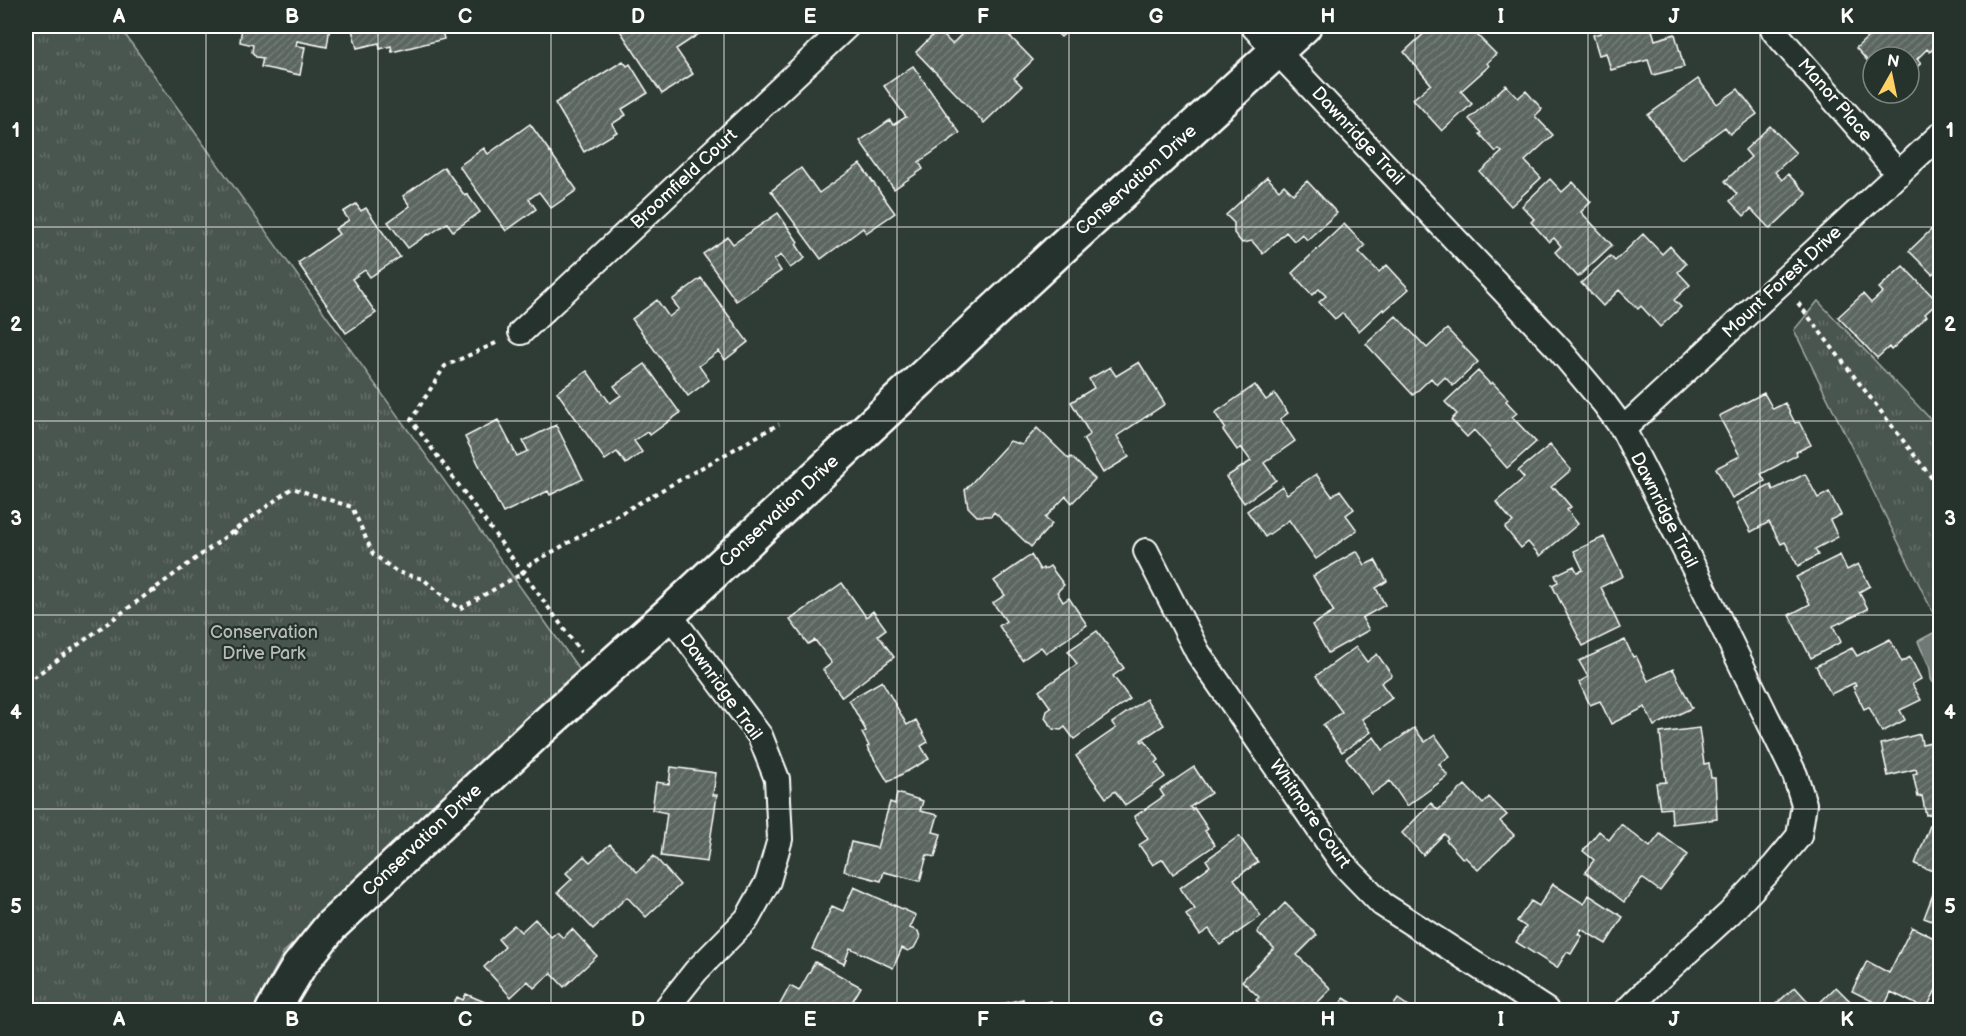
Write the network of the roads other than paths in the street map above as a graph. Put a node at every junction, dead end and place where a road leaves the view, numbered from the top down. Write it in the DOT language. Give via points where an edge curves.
graph roads {
  1 [pos="846,26"];
  2 [pos="1253,26"];
  3 [pos="1304,26"];
  4 [pos="1772,26"];
  5 [pos="1277,51"];
  6 [pos="1941,135"];
  7 [pos="1899,174"];
  8 [pos="521,332"];
  9 [pos="1623,429"];
  10 [pos="1146,551"];
  11 [pos="669,614"];
  12 [pos="273,1011"];
  13 [pos="665,1011"];
  14 [pos="1546,1011"];
  15 [pos="1627,1011"];
  1 -- 8 [label="street, Broomfield Court"];
  2 -- 5 [label="street, Dawnridge Trail"];
  3 -- 5 [label="street, Conservation Drive"];
  4 -- 7 [label="street, Manor Place"];
  5 -- 9 [label="street, Dawnridge Trail" via="1558,348"];
  5 -- 11 [label="street, Conservation Drive"];
  6 -- 7 [label="street, Mount Forest Drive"];
  7 -- 9 [label="street, Mount Forest Drive"];
  9 -- 15 [label="street, Dawnridge Trail" via="1795,775 1804,804 1799,836 1775,865"];
  10 -- 14 [label="street, Whitmore Court" via="1198,653 1343,864 1382,904"];
  11 -- 12 [label="street, Conservation Drive" via="331,926 299,966"];
  11 -- 13 [label="street, Dawnridge Trail" via="760,736 777,779 780,839 768,881 747,919 696,971"];
}
